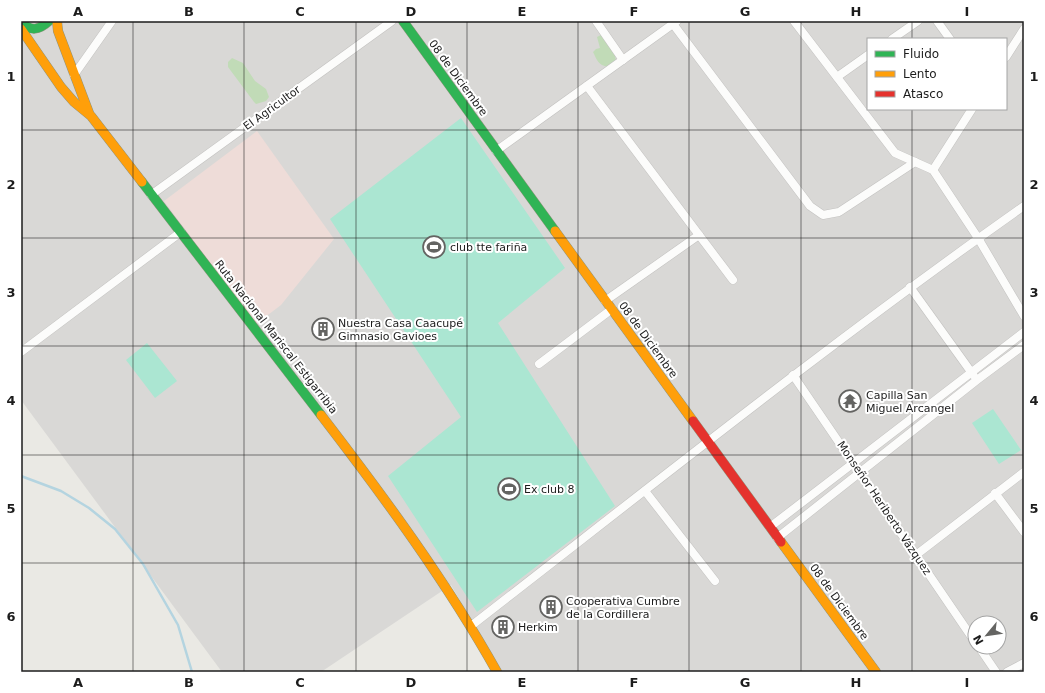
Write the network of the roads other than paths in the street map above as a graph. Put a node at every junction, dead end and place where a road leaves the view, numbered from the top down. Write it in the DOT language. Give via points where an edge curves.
graph roads {
  1 [pos="57,21"];
  2 [pos="112,21"];
  3 [pos="392,21"];
  4 [pos="403,21"];
  5 [pos="596,21"];
  6 [pos="794,21"];
  7 [pos="918,21"];
  8 [pos="937,21"];
  9 [pos="21,22"];
  10 [pos="675,22"];
  11 [pos="43,23"];
  12 [pos="21,28"];
  13 [pos="1024,29"];
  14 [pos="893,38"];
  15 [pos="949,38"];
  16 [pos="1007,55"];
  17 [pos="867,56"];
  18 [pos="623,60"];
  19 [pos="74,75"];
  20 [pos="837,76"];
  21 [pos="587,86"];
  22 [pos="971,110"];
  23 [pos="91,116"];
  24 [pos="496,151"];
  25 [pos="915,162"];
  26 [pos="933,170"];
  27 [pos="151,194"];
  28 [pos="1024,206"];
  29 [pos="181,232"];
  30 [pos="699,235"];
  31 [pos="978,238"];
  32 [pos="733,280"];
  33 [pos="910,287"];
  34 [pos="606,301"];
  35 [pos="612,309"];
  36 [pos="1024,316"];
  37 [pos="1024,332"];
  38 [pos="1024,345"];
  39 [pos="21,352"];
  40 [pos="539,364"];
  41 [pos="972,372"];
  42 [pos="794,375"];
  43 [pos="977,380"];
  44 [pos="707,442"];
  45 [pos="854,464"];
  46 [pos="860,472"];
  47 [pos="1024,472"];
  48 [pos="645,491"];
  49 [pos="995,493"];
  50 [pos="770,527"];
  51 [pos="1024,532"];
  52 [pos="777,538"];
  53 [pos="916,555"];
  54 [pos="715,581"];
  55 [pos="471,626"];
  56 [pos="967,630"];
  57 [pos="984,655"];
  58 [pos="1024,663"];
  59 [pos="497,672"];
  60 [pos="876,672"];
  61 [pos="996,672"];
  62 [pos="1007,672"];
  1 -- 19 [label="main road" via="58,31"];
  2 -- 19 [label="street"];
  3 -- 27 [label="street, El Agricultor"];
  4 -- 24 [label="main road, 08 de Diciembre"];
  5 -- 18 [label="street"];
  6 -- 20 [label="street"];
  7 -- 14 [label="street"];
  8 -- 15 [label="street"];
  9 -- 11 [label="main road" via="31,29"];
  10 -- 18 [label="street"];
  10 -- 25 [label="street" via="810,206 823,215 838,212"];
  12 -- 23 [label="main road, Ruta Nacional Mariscal Estigarribia" via="61,87"];
  13 -- 16 [label="street"];
  17 -- 20 [label="street"];
  18 -- 21 [label="street"];
  19 -- 23 [label="main road"];
  20 -- 25 [label="street" via="896,153"];
  21 -- 24 [label="street"];
  21 -- 30 [label="street"];
  22 -- 26 [label="street"];
  23 -- 27 [label="main road, Ruta Nacional Mariscal Estigarribia"];
  24 -- 34 [label="main road, 08 de Diciembre"];
  25 -- 26 [label="street"];
  26 -- 31 [label="street"];
  27 -- 29 [label="main road, Ruta Nacional Mariscal Estigarribia"];
  28 -- 31 [label="street"];
  29 -- 39 [label="street"];
  29 -- 55 [label="main road, Ruta Nacional Mariscal Estigarribia" via="342,442"];
  30 -- 32 [label="street"];
  30 -- 34 [label="street"];
  31 -- 33 [label="street"];
  31 -- 36 [label="street"];
  33 -- 41 [label="street"];
  33 -- 42 [label="street"];
  34 -- 35 [label="main road, 08 de Diciembre"];
  35 -- 40 [label="street"];
  35 -- 44 [label="main road, 08 de Diciembre"];
  37 -- 41 [label="street"];
  38 -- 43 [label="street"];
  41 -- 43 [label="street"];
  41 -- 45 [label="street"];
  42 -- 44 [label="street"];
  42 -- 45 [label="street, Monseñor Heriberto Vázquez"];
  43 -- 46 [label="street"];
  44 -- 48 [label="street"];
  44 -- 50 [label="main road, 08 de Diciembre"];
  45 -- 46 [label="street, Monseñor Heriberto Vázquez"];
  45 -- 50 [label="street"];
  46 -- 52 [label="street"];
  46 -- 53 [label="street, Monseñor Heriberto Vázquez"];
  47 -- 49 [label="street"];
  48 -- 54 [label="street"];
  48 -- 55 [label="street"];
  49 -- 51 [label="street"];
  49 -- 53 [label="street"];
  50 -- 52 [label="main road, 08 de Diciembre"];
  52 -- 60 [label="main road, 08 de Diciembre"];
  53 -- 56 [label="street, Monseñor Heriberto Vázquez"];
  55 -- 59 [label="main road, Ruta Nacional Mariscal Estigarribia"];
  57 -- 61 [label="street"];
  58 -- 62 [label="street"];
}
